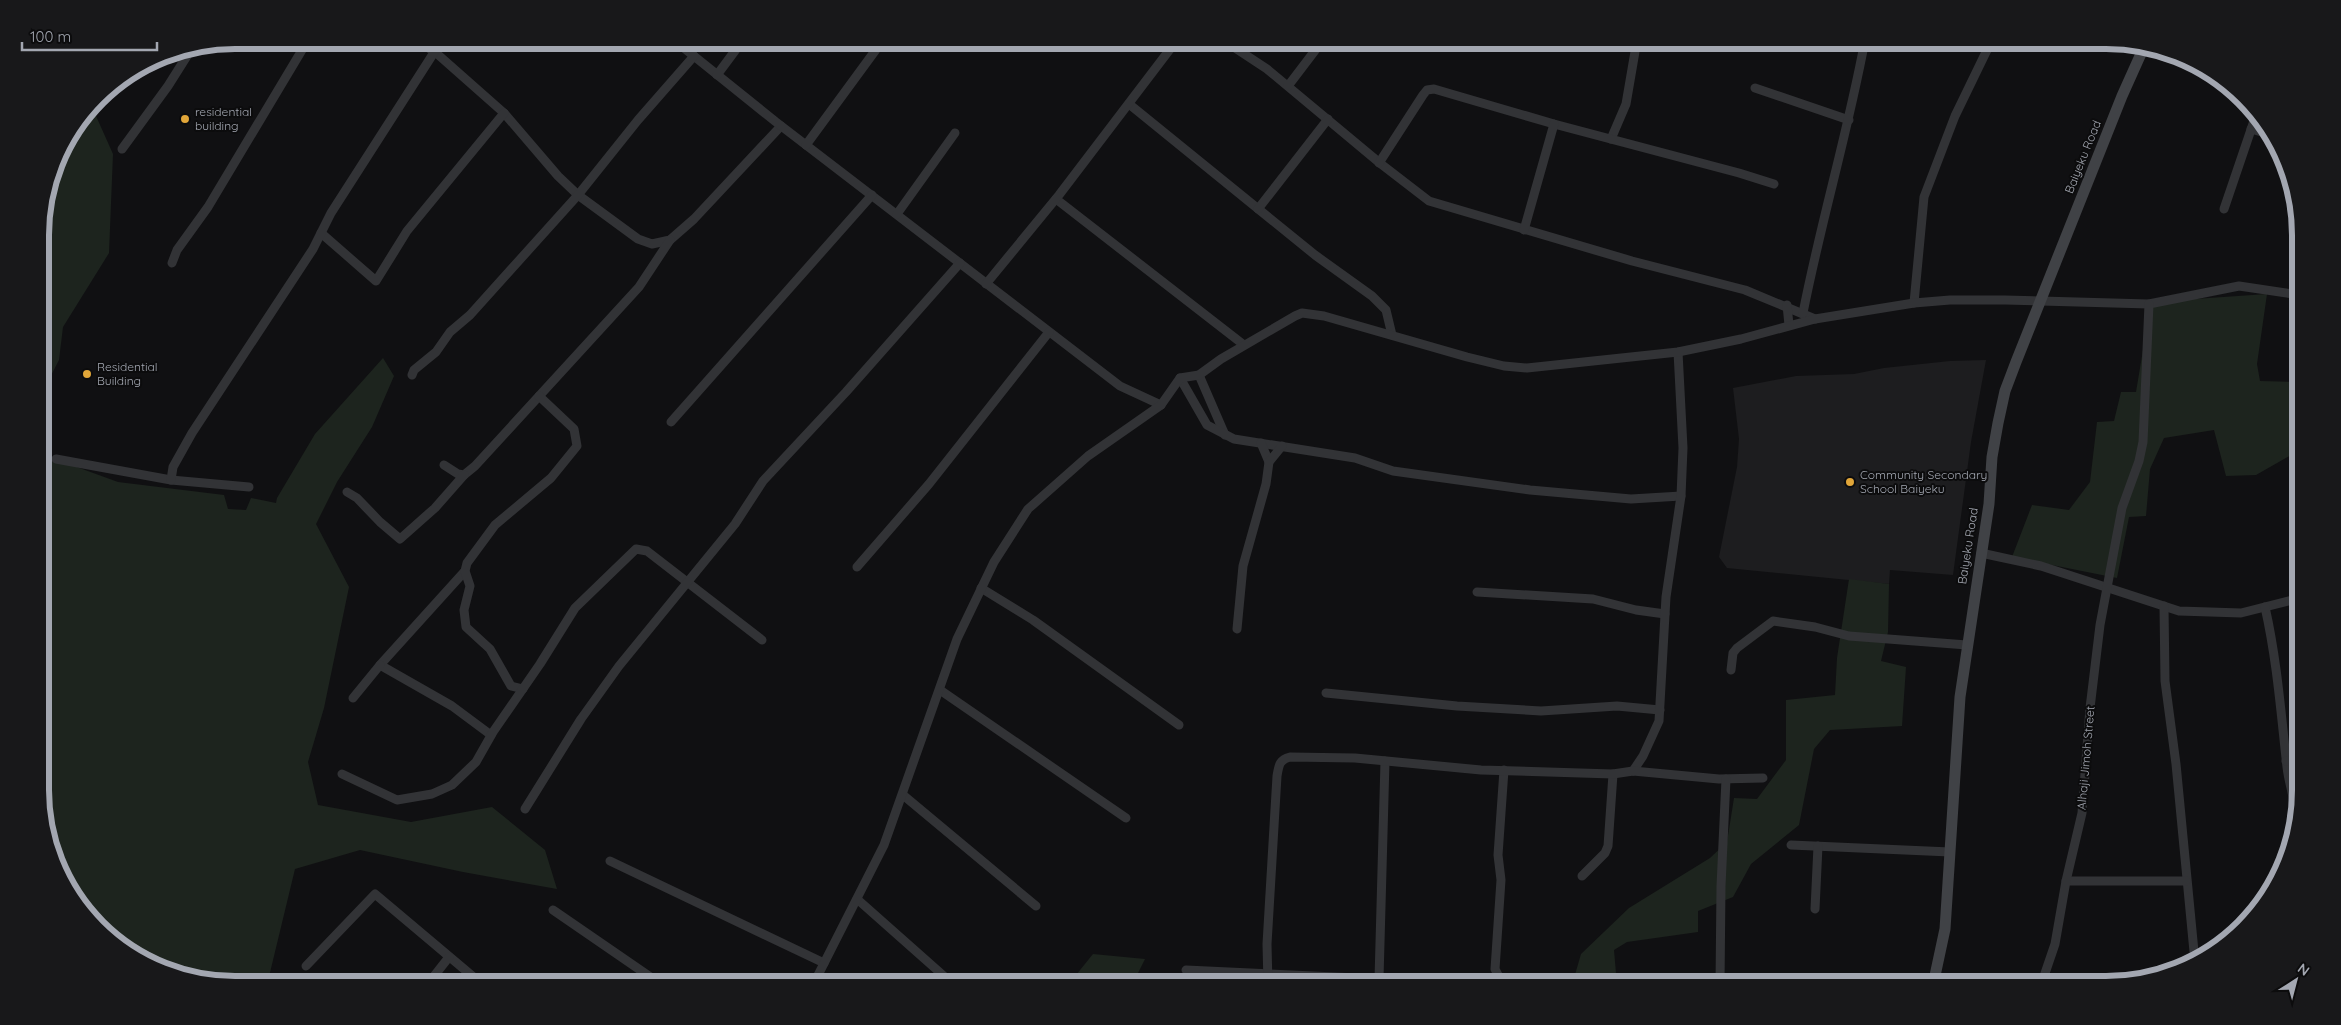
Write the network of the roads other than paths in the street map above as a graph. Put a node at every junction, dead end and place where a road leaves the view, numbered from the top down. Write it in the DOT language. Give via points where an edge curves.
graph roads {
  1 [pos="303,49"];
  2 [pos="430,49"];
  3 [pos="437,49"];
  4 [pos="685,49"];
  5 [pos="736,49"];
  6 [pos="876,49"];
  7 [pos="1170,49"];
  8 [pos="1237,49"];
  9 [pos="1316,49"];
  10 [pos="1635,49"];
  11 [pos="1863,49"];
  12 [pos="1987,50"];
  13 [pos="435,52"];
  14 [pos="2142,52"];
  15 [pos="188,55"];
  16 [pos="694,56"];
  17 [pos="717,75"];
  18 [pos="1288,86"];
  19 [pos="1755,88"];
  20 [pos="1129,104"];
  21 [pos="504,113"];
  22 [pos="1328,119"];
  23 [pos="1849,120"];
  24 [pos="2254,121"];
  25 [pos="1554,124"];
  26 [pos="781,126"];
  27 [pos="2252,129"];
  28 [pos="2261,132"];
  29 [pos="955,133"];
  30 [pos="1611,139"];
  31 [pos="806,145"];
  32 [pos="122,149"];
  33 [pos="1379,163"];
  34 [pos="1774,184"];
  35 [pos="578,195"];
  36 [pos="872,195"];
  37 [pos="1056,199"];
  38 [pos="1258,209"];
  39 [pos="2224,209"];
  40 [pos="896,214"];
  41 [pos="1524,230"];
  42 [pos="321,233"];
  43 [pos="670,240"];
  44 [pos="172,263"];
  45 [pos="960,263"];
  46 [pos="986,284"];
  47 [pos="2292,294"];
  48 [pos="2040,302"];
  49 [pos="1914,303"];
  50 [pos="2149,304"];
  51 [pos="1786,305"];
  52 [pos="1803,313"];
  53 [pos="1815,319"];
  54 [pos="1789,325"];
  55 [pos="1049,332"];
  56 [pos="1392,335"];
  57 [pos="1244,345"];
  58 [pos="1678,352"];
  59 [pos="412,375"];
  60 [pos="1199,375"];
  61 [pos="1180,378"];
  62 [pos="539,396"];
  63 [pos="1161,405"];
  64 [pos="671,422"];
  65 [pos="1226,435"];
  66 [pos="1261,443"];
  67 [pos="1282,446"];
  68 [pos="56,459"];
  69 [pos="1270,462"];
  70 [pos="444,465"];
  71 [pos="464,475"];
  72 [pos="171,480"];
  73 [pos="249,487"];
  74 [pos="347,492"];
  75 [pos="1681,496"];
  76 [pos="1981,554"];
  77 [pos="857,567"];
  78 [pos="465,571"];
  79 [pos="686,583"];
  80 [pos="2107,586"];
  81 [pos="981,588"];
  82 [pos="1477,592"];
  83 [pos="2292,600"];
  84 [pos="2164,606"];
  85 [pos="2266,607"];
  86 [pos="1665,614"];
  87 [pos="1236,629"];
  88 [pos="762,640"];
  89 [pos="1967,645"];
  90 [pos="380,665"];
  91 [pos="1731,670"];
  92 [pos="523,689"];
  93 [pos="940,690"];
  94 [pos="1326,692"];
  95 [pos="353,698"];
  96 [pos="1660,710"];
  97 [pos="1179,725"];
  98 [pos="491,735"];
  99 [pos="2292,760"];
  100 [pos="1385,761"];
  101 [pos="2286,761"];
  102 [pos="1504,770"];
  103 [pos="1633,771"];
  104 [pos="342,774"];
  105 [pos="1613,774"];
  106 [pos="1763,778"];
  107 [pos="1726,779"];
  108 [pos="2292,788"];
  109 [pos="903,795"];
  110 [pos="525,809"];
  111 [pos="1126,818"];
  112 [pos="1791,845"];
  113 [pos="1818,846"];
  114 [pos="1950,852"];
  115 [pos="610,861"];
  116 [pos="1582,876"];
  117 [pos="2066,881"];
  118 [pos="2186,881"];
  119 [pos="857,899"];
  120 [pos="1036,906"];
  121 [pos="1815,909"];
  122 [pos="553,910"];
  123 [pos="2194,954"];
  124 [pos="449,957"];
  125 [pos="824,963"];
  126 [pos="306,966"];
  127 [pos="1495,969"];
  128 [pos="1186,970"];
  129 [pos="1272,975"];
  130 [pos="434,976"];
  131 [pos="472,976"];
  132 [pos="649,976"];
  133 [pos="818,976"];
  134 [pos="944,976"];
  135 [pos="1299,976"];
  136 [pos="1379,976"];
  137 [pos="1489,976"];
  138 [pos="1498,976"];
  139 [pos="1720,976"];
  140 [pos="1935,976"];
  141 [pos="2043,976"];
  1 -- 44 [label="street" via="208,207 177,250"];
  2 -- 13 [label="street"];
  3 -- 13 [label="street"];
  4 -- 16 [label="street"];
  5 -- 17 [label="street"];
  6 -- 31 [label="street"];
  7 -- 20 [label="street"];
  8 -- 18 [label="street"];
  9 -- 18 [label="street"];
  10 -- 30 [label="street" via="1626,104"];
  11 -- 23 [label="street"];
  12 -- 49 [label="street" via="1955,116 1924,197"];
  13 -- 21 [label="street"];
  13 -- 42 [label="street" via="331,212"];
  14 -- 48 [label="main road, Baiyeku Road"];
  15 -- 32 [label="street"];
  16 -- 17 [label="street"];
  16 -- 35 [label="street"];
  17 -- 26 [label="street"];
  18 -- 22 [label="street"];
  19 -- 23 [label="street"];
  20 -- 37 [label="street"];
  20 -- 38 [label="street"];
  21 -- 35 [label="street"];
  21 -- 42 [label="street" via="407,231 376,281"];
  22 -- 33 [label="street"];
  22 -- 38 [label="street"];
  23 -- 52 [label="street" via="1816,244"];
  24 -- 27 [label="street"];
  25 -- 30 [label="street"];
  25 -- 33 [label="street" via="1434,89 1427,90"];
  25 -- 41 [label="street"];
  26 -- 31 [label="street"];
  26 -- 43 [label="street" via="694,219"];
  27 -- 28 [label="street"];
  27 -- 39 [label="street"];
  29 -- 40 [label="street"];
  30 -- 34 [label="street"];
  31 -- 36 [label="street"];
  33 -- 41 [label="street" via="1429,201"];
  35 -- 43 [label="street" via="638,239 652,244"];
  35 -- 59 [label="street"];
  36 -- 40 [label="street"];
  36 -- 64 [label="street"];
  37 -- 46 [label="street"];
  37 -- 57 [label="street"];
  38 -- 56 [label="street" via="1372,296 1386,310"];
  40 -- 45 [label="street"];
  41 -- 51 [label="street" via="1745,290"];
  42 -- 72 [label="street" via="192,433 173,467"];
  43 -- 62 [label="street" via="639,287"];
  45 -- 46 [label="street"];
  45 -- 79 [label="street" via="763,481 735,524"];
  46 -- 55 [label="street"];
  47 -- 50 [label="street" via="2238,286"];
  48 -- 49 [label="street" via="1950,300"];
  48 -- 50 [label="street"];
  48 -- 76 [label="main road, Baiyeku Road" via="2005,391 1992,457"];
  49 -- 53 [label="street"];
  50 -- 80 [label="street, Alhaji Jimoh Street" via="2142,442 2139,461 2122,508"];
  51 -- 52 [label="street"];
  51 -- 54 [label="street"];
  52 -- 53 [label="street"];
  53 -- 54 [label="street"];
  54 -- 58 [label="street"];
  55 -- 63 [label="street" via="1120,386"];
  55 -- 77 [label="street" via="929,484"];
  56 -- 57 [label="street" via="1302,313"];
  56 -- 58 [label="street" via="1504,366 1527,368"];
  57 -- 60 [label="street"];
  58 -- 75 [label="street" via="1683,448"];
  60 -- 61 [label="street"];
  60 -- 65 [label="street"];
  61 -- 63 [label="street"];
  61 -- 65 [label="street" via="1207,425"];
  62 -- 71 [label="street" via="476,466"];
  62 -- 78 [label="street" via="574,429 578,446 551,478 495,526 466,563"];
  63 -- 81 [label="street" via="1088,456 1028,509"];
  65 -- 66 [label="street"];
  66 -- 67 [label="street"];
  66 -- 69 [label="street"];
  67 -- 69 [label="street"];
  67 -- 75 [label="street" via="1355,458 1392,471 1530,490 1631,499"];
  68 -- 72 [label="street"];
  69 -- 87 [label="street" via="1243,566"];
  70 -- 71 [label="street"];
  71 -- 74 [label="street" via="435,508 400,539"];
  72 -- 73 [label="street"];
  75 -- 86 [label="street"];
  76 -- 80 [label="street" via="2041,566"];
  76 -- 89 [label="main road, Baiyeku Road"];
  78 -- 90 [label="street"];
  78 -- 92 [label="street" via="470,586 464,610 466,627 490,649 511,686"];
  79 -- 88 [label="street"];
  79 -- 92 [label="street" via="647,551 636,549 575,608"];
  79 -- 110 [label="street" via="619,666"];
  80 -- 84 [label="street"];
  80 -- 117 [label="street, Alhaji Jimoh Street" via="2090,708 2084,804"];
  81 -- 93 [label="street" via="957,639"];
  81 -- 97 [label="street" via="1033,620"];
  82 -- 86 [label="street" via="1593,599"];
  83 -- 85 [label="street"];
  84 -- 85 [label="street" via="2204,613 2241,613"];
  84 -- 118 [label="street" via="2165,682"];
  85 -- 101 [label="street"];
  86 -- 96 [label="street"];
  89 -- 91 [label="street" via="1849,636 1773,621 1737,648 1733,653"];
  89 -- 114 [label="main road, Baiyeku Road" via="1960,697"];
  90 -- 95 [label="street"];
  90 -- 98 [label="street" via="452,706"];
  92 -- 98 [label="street"];
  93 -- 109 [label="street"];
  93 -- 111 [label="street"];
  94 -- 96 [label="street" via="1541,711 1617,706"];
  96 -- 103 [label="street" via="1657,729"];
  98 -- 104 [label="street" via="476,762 452,785 432,794 397,800"];
  99 -- 101 [label="street"];
  100 -- 102 [label="street"];
  100 -- 129 [label="street" via="1290,757 1284,758 1279,765 1267,944"];
  100 -- 136 [label="street"];
  101 -- 108 [label="street"];
  102 -- 105 [label="street"];
  102 -- 127 [label="street" via="1498,855 1502,880"];
  103 -- 105 [label="street"];
  103 -- 107 [label="street"];
  105 -- 116 [label="street" via="1608,846 1605,854"];
  106 -- 107 [label="street"];
  107 -- 139 [label="street"];
  109 -- 119 [label="street" via="884,845"];
  109 -- 120 [label="street"];
  112 -- 113 [label="street"];
  113 -- 114 [label="street"];
  113 -- 121 [label="street"];
  114 -- 140 [label="main road, Baiyeku Road" via="1945,929"];
  115 -- 125 [label="street"];
  117 -- 118 [label="street"];
  117 -- 141 [label="street, Alhaji Jimoh Street" via="2055,944"];
  118 -- 123 [label="street"];
  119 -- 125 [label="street"];
  119 -- 134 [label="street"];
  122 -- 132 [label="street"];
  124 -- 126 [label="street" via="375,894"];
  124 -- 130 [label="street"];
  124 -- 131 [label="street"];
  125 -- 133 [label="street"];
  127 -- 137 [label="street"];
  127 -- 138 [label="street"];
  128 -- 129 [label="street"];
  129 -- 135 [label="street"];
}
